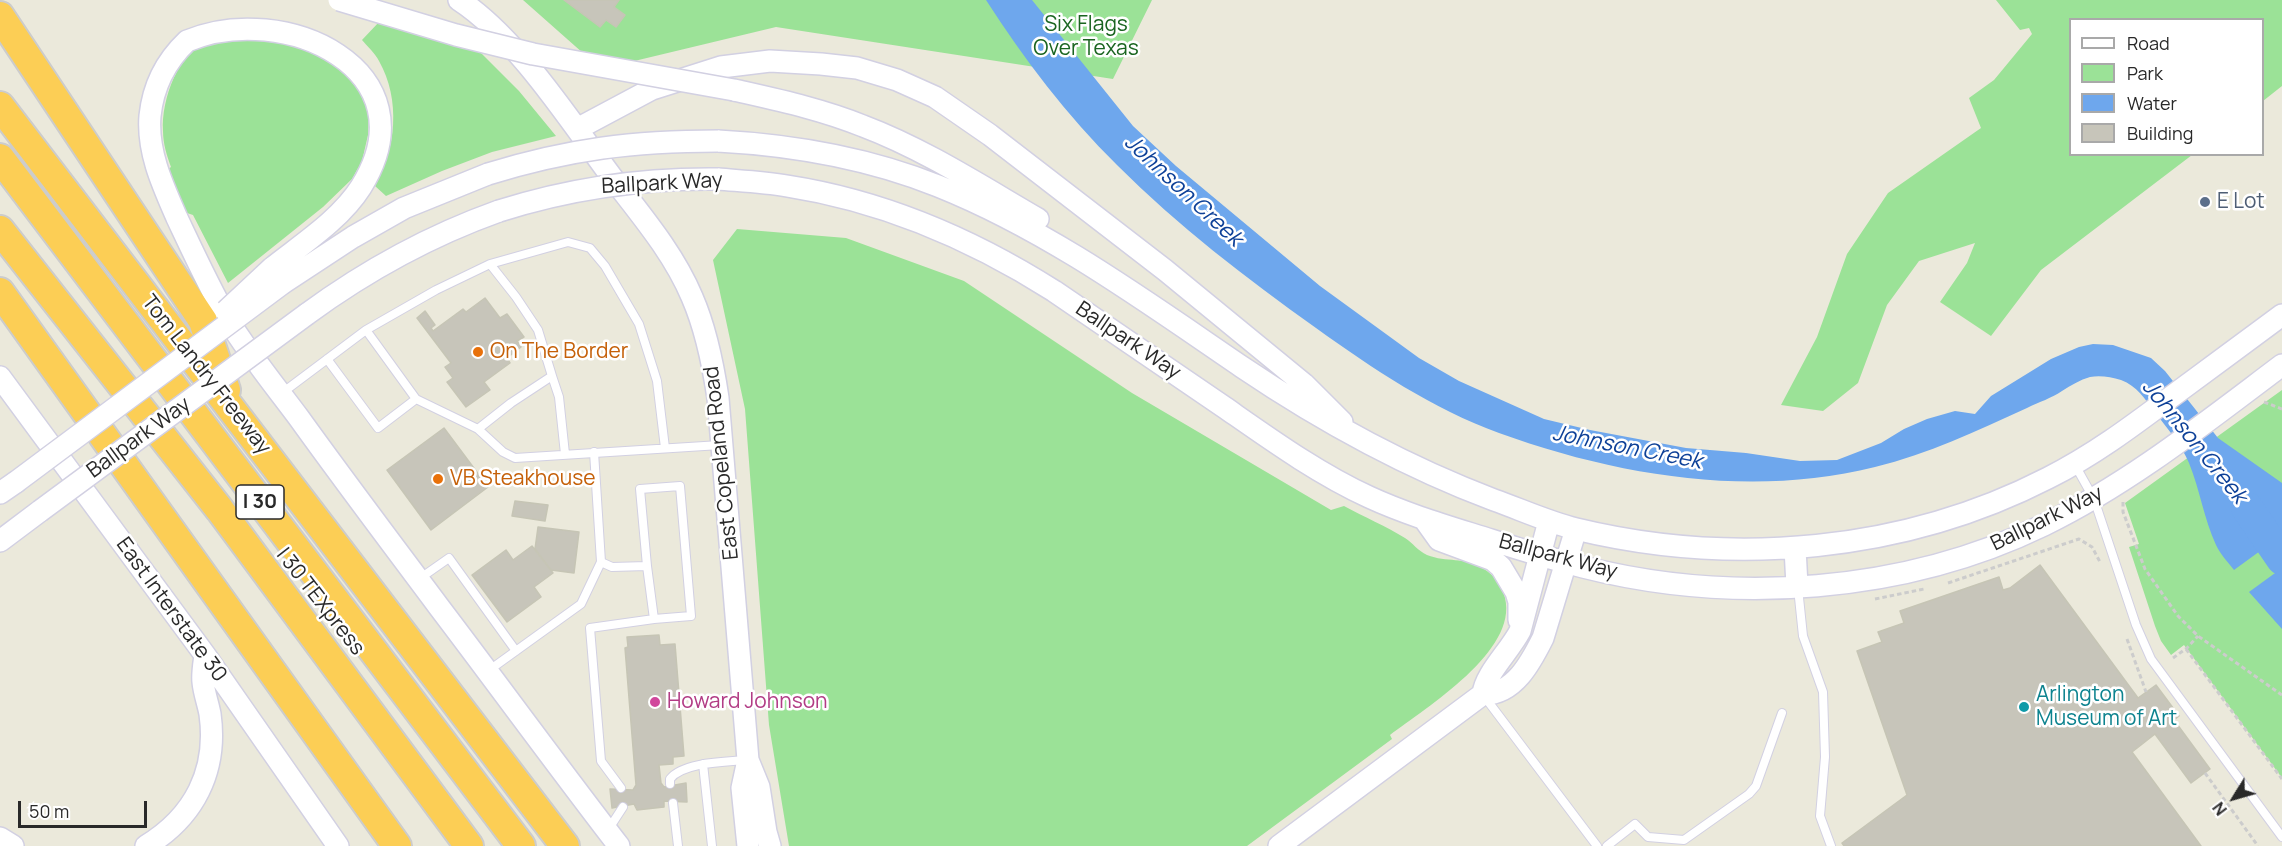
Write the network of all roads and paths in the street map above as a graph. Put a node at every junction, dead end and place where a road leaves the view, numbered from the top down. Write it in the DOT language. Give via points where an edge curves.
graph roads {
  1 [pos="339,0"];
  2 [pos="459,0"];
  3 [pos="242,11"];
  4 [pos="0,16"];
  5 [pos="333,31"];
  6 [pos="0,106"];
  7 [pos="577,129"];
  8 [pos="0,158"];
  9 [pos="0,191"];
  10 [pos="0,230"];
  11 [pos="490,264"];
  12 [pos="277,276"];
  13 [pos="0,292"];
  14 [pos="1158,310"];
  15 [pos="2282,315"];
  16 [pos="366,330"];
  17 [pos="327,359"];
  18 [pos="2282,365"];
  19 [pos="552,376"];
  20 [pos="0,377"];
  21 [pos="280,393"];
  22 [pos="416,399"];
  23 [pos="2262,401"];
  24 [pos="233,409"];
  25 [pos="2282,409"];
  26 [pos="478,429"];
  27 [pos="1362,441"];
  28 [pos="722,445"];
  29 [pos="665,448"];
  30 [pos="594,452"];
  31 [pos="565,454"];
  32 [pos="2075,464"];
  33 [pos="8,488"];
  34 [pos="2094,499"];
  35 [pos="2124,501"];
  36 [pos="1424,519"];
  37 [pos="1549,521"];
  38 [pos="1576,529"];
  39 [pos="0,541"];
  40 [pos="1795,548"];
  41 [pos="1540,554"];
  42 [pos="601,562"];
  43 [pos="1567,562"];
  44 [pos="647,566"];
  45 [pos="2103,570"];
  46 [pos="418,579"];
  47 [pos="1945,584"];
  48 [pos="1797,586"];
  49 [pos="1934,586"];
  50 [pos="1867,600"];
  51 [pos="654,619"];
  52 [pos="1520,631"];
  53 [pos="2198,636"];
  54 [pos="2126,637"];
  55 [pos="2186,649"];
  56 [pos="516,651"];
  57 [pos="205,655"];
  58 [pos="2173,658"];
  59 [pos="488,671"];
  60 [pos="2146,692"];
  61 [pos="1483,694"];
  62 [pos="2282,695"];
  63 [pos="1782,713"];
  64 [pos="748,760"];
  65 [pos="703,764"];
  66 [pos="2205,773"];
  67 [pos="2282,780"];
  68 [pos="670,784"];
  69 [pos="621,788"];
  70 [pos="673,803"];
  71 [pos="623,807"];
  72 [pos="2282,837"];
  73 [pos="0,838"];
  74 [pos="613,838"];
  75 [pos="13,846"];
  76 [pos="146,846"];
  77 [pos="338,846"];
  78 [pos="397,846"];
  79 [pos="469,846"];
  80 [pos="504,846"];
  81 [pos="521,846"];
  82 [pos="565,846"];
  83 [pos="678,846"];
  84 [pos="712,846"];
  85 [pos="748,846"];
  86 [pos="770,846"];
  87 [pos="1280,846"];
  88 [pos="1597,846"];
  89 [pos="1607,846"];
  90 [pos="1831,846"];
  91 [pos="2258,846"];
  1 -- 14 [label="main road, bridge" via="533,54 734,90 837,116 936,160 1042,221 1109,268"];
  2 -- 7 [label="main road, East Copeland Road" via="511,47"];
  3 -- 21 [label="main road" via="200,30 172,58 156,90 150,138 160,180 191,249 230,322"];
  4 -- 24 [label="highway" via="203,321"];
  5 -- 12 [label="main road" via="351,46 375,87 381,116 378,145 368,175 350,203"];
  6 -- 24 [label="highway, Tom Landry Freeway / I 30"];
  7 -- 27 [label="main road" via="652,89 721,67 770,61 821,64 897,80 935,97 971,120 1147,256 1304,384"];
  7 -- 28 [label="main road, East Copeland Road" via="671,258 692,297 715,372"];
  8 -- 81 [label="highway, I 30"];
  9 -- 80 [label="highway, I 30 TEXpress" via="362,656"];
  10 -- 79 [label="highway, I 30 TEXpress" via="220,510"];
  11 -- 16 [label="lane"];
  11 -- 19 [label="lane" via="538,330"];
  11 -- 29 [label="lane" via="568,242 590,248 639,324 657,381"];
  12 -- 14 [label="main road, Ballpark Way, bridge" via="404,208 488,174 590,148 638,142 718,141 827,154 934,185 1025,227"];
  12 -- 33 [label="main road, Ballpark Way, bridge" via="143,387"];
  13 -- 78 [label="highway"];
  14 -- 27 [label="main road, Ballpark Way" via="1296,403"];
  15 -- 32 [label="main road, Ballpark Way"];
  16 -- 17 [label="lane"];
  16 -- 22 [label="lane"];
  17 -- 21 [label="lane"];
  17 -- 22 [label="lane" via="378,428"];
  18 -- 34 [label="main road, Ballpark Way"];
  19 -- 26 [label="lane"];
  19 -- 31 [label="lane" via="559,397"];
  20 -- 57 [label="main road, East Interstate 30"];
  21 -- 46 [label="main road"];
  22 -- 26 [label="lane"];
  23 -- 25 [label="path"];
  24 -- 82 [label="highway, Tom Landry Freeway / I 30"];
  26 -- 31 [label="lane" via="515,458"];
  27 -- 37 [label="main road, Ballpark Way" via="1426,473"];
  28 -- 29 [label="lane"];
  28 -- 64 [label="main road, East Copeland Road"];
  29 -- 30 [label="lane"];
  30 -- 31 [label="lane"];
  30 -- 42 [label="lane"];
  32 -- 34 [label="lane"];
  32 -- 40 [label="main road, Ballpark Way" via="2005,499 1950,519 1863,540"];
  34 -- 48 [label="main road, Ballpark Way" via="2033,530 1954,559 1860,581"];
  34 -- 72 [label="lane" via="2151,659"];
  35 -- 53 [label="path" via="2123,512 2145,569"];
  36 -- 39 [label="main road, Ballpark Way, bridge" via="1367,496 1319,470 1019,268 961,238 832,195 718,180 664,180 544,197 455,227 406,250 350,283"];
  36 -- 41 [label="main road, Ballpark Way"];
  36 -- 52 [label="main road" via="1439,540 1493,560 1501,567 1519,602"];
  37 -- 38 [label="main road, Ballpark Way"];
  37 -- 41 [label="main road"];
  38 -- 40 [label="main road, Ballpark Way" via="1690,547"];
  38 -- 43 [label="main road"];
  40 -- 48 [label="main road"];
  41 -- 43 [label="main road, Ballpark Way"];
  41 -- 52 [label="main road"];
  42 -- 44 [label="lane" via="612,567"];
  42 -- 56 [label="lane" via="581,604"];
  43 -- 48 [label="main road, Ballpark Way" via="1645,579 1706,586"];
  43 -- 61 [label="main road" via="1535,652 1508,687"];
  44 -- 51 [label="lane"];
  44 -- 51 [label="lane" via="640,489 680,486 691,616"];
  45 -- 47 [label="path" via="2096,552 2079,539"];
  46 -- 56 [label="lane" via="449,558"];
  46 -- 59 [label="main road"];
  48 -- 90 [label="lane" via="1803,636 1823,692 1820,816"];
  49 -- 50 [label="path"];
  51 -- 69 [label="lane" via="590,628 601,761"];
  52 -- 61 [label="main road" via="1484,683"];
  53 -- 55 [label="path"];
  53 -- 62 [label="path"];
  54 -- 60 [label="path"];
  55 -- 58 [label="path"];
  55 -- 67 [label="path"];
  56 -- 59 [label="lane"];
  57 -- 76 [label="main road" via="202,681 210,713 212,746 206,774 194,802 181,819"];
  57 -- 77 [label="main road, East Interstate 30"];
  59 -- 74 [label="main road"];
  61 -- 87 [label="main road"];
  61 -- 88 [label="lane"];
  63 -- 89 [label="lane" via="1756,786 1749,794 1684,840 1648,837 1635,824"];
  64 -- 65 [label="lane"];
  64 -- 85 [label="main road, East Copeland Road" via="742,788"];
  64 -- 86 [label="main road, East Copeland Road" via="759,787"];
  65 -- 68 [label="lane" via="675,773"];
  65 -- 84 [label="lane"];
  66 -- 91 [label="path"];
  70 -- 83 [label="lane"];
  71 -- 74 [label="lane"];
  73 -- 75 [label="main road"];
}
